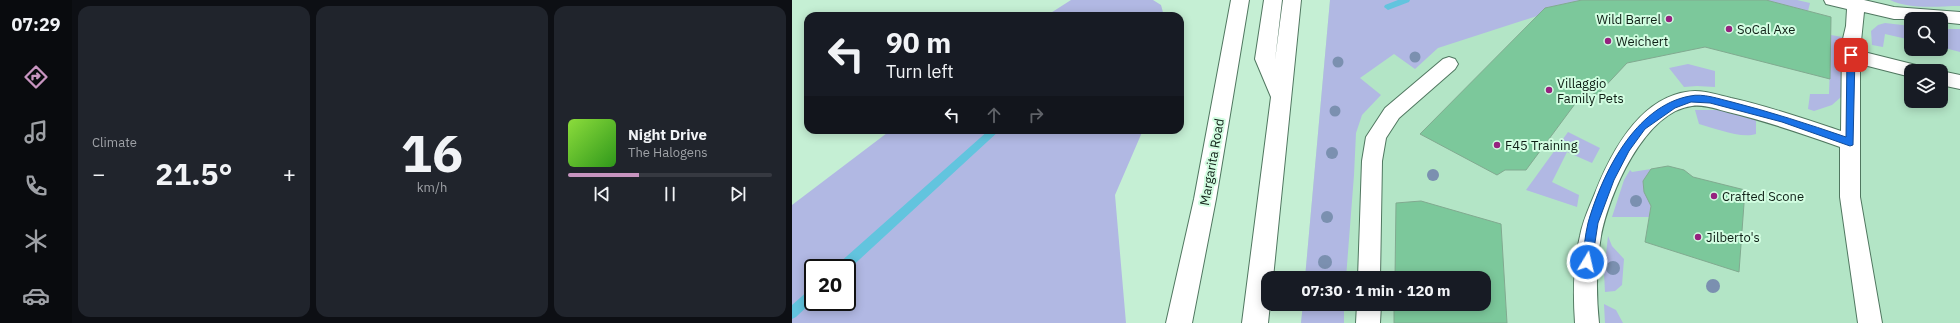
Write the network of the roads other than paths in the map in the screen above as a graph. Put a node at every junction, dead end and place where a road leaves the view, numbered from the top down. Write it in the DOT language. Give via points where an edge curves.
graph roads {
  1 [pos="1240,0"];
  2 [pos="1273,0"];
  3 [pos="1292,0"];
  4 [pos="1832,0"];
  5 [pos="1856,3"];
  6 [pos="1960,18"];
  7 [pos="1851,55"];
  8 [pos="1449,64"];
  9 [pos="1904,68"];
  10 [pos="1948,79"];
  11 [pos="1960,82"];
  12 [pos="1281,96"];
  13 [pos="1850,142"];
  14 [pos="1369,271"];
  15 [pos="1368,311"];
  16 [pos="1179,323"];
  17 [pos="1255,323"];
  18 [pos="1368,323"];
  19 [pos="1587,323"];
  20 [pos="1870,323"];
  1 -- 16 [label="main road, Margarita Road" via="1205,199"];
  2 -- 12 [label="main road" via="1265,59"];
  3 -- 12 [label="main road"];
  4 -- 5 [label="lane"];
  5 -- 6 [label="lane" via="1894,13"];
  5 -- 7 [label="lane" via="1856,26 1851,43"];
  7 -- 9 [label="lane"];
  7 -- 13 [label="lane"];
  8 -- 14 [label="lane" via="1392,113 1376,137 1372,161"];
  10 -- 11 [label="lane"];
  12 -- 17 [label="main road"];
  13 -- 19 [label="lane" via="1783,119 1710,100 1691,99 1672,105 1658,114 1642,126 1626,148 1593,223 1584,301"];
  13 -- 20 [label="lane" via="1850,197"];
  15 -- 18 [label="lane"];
}
